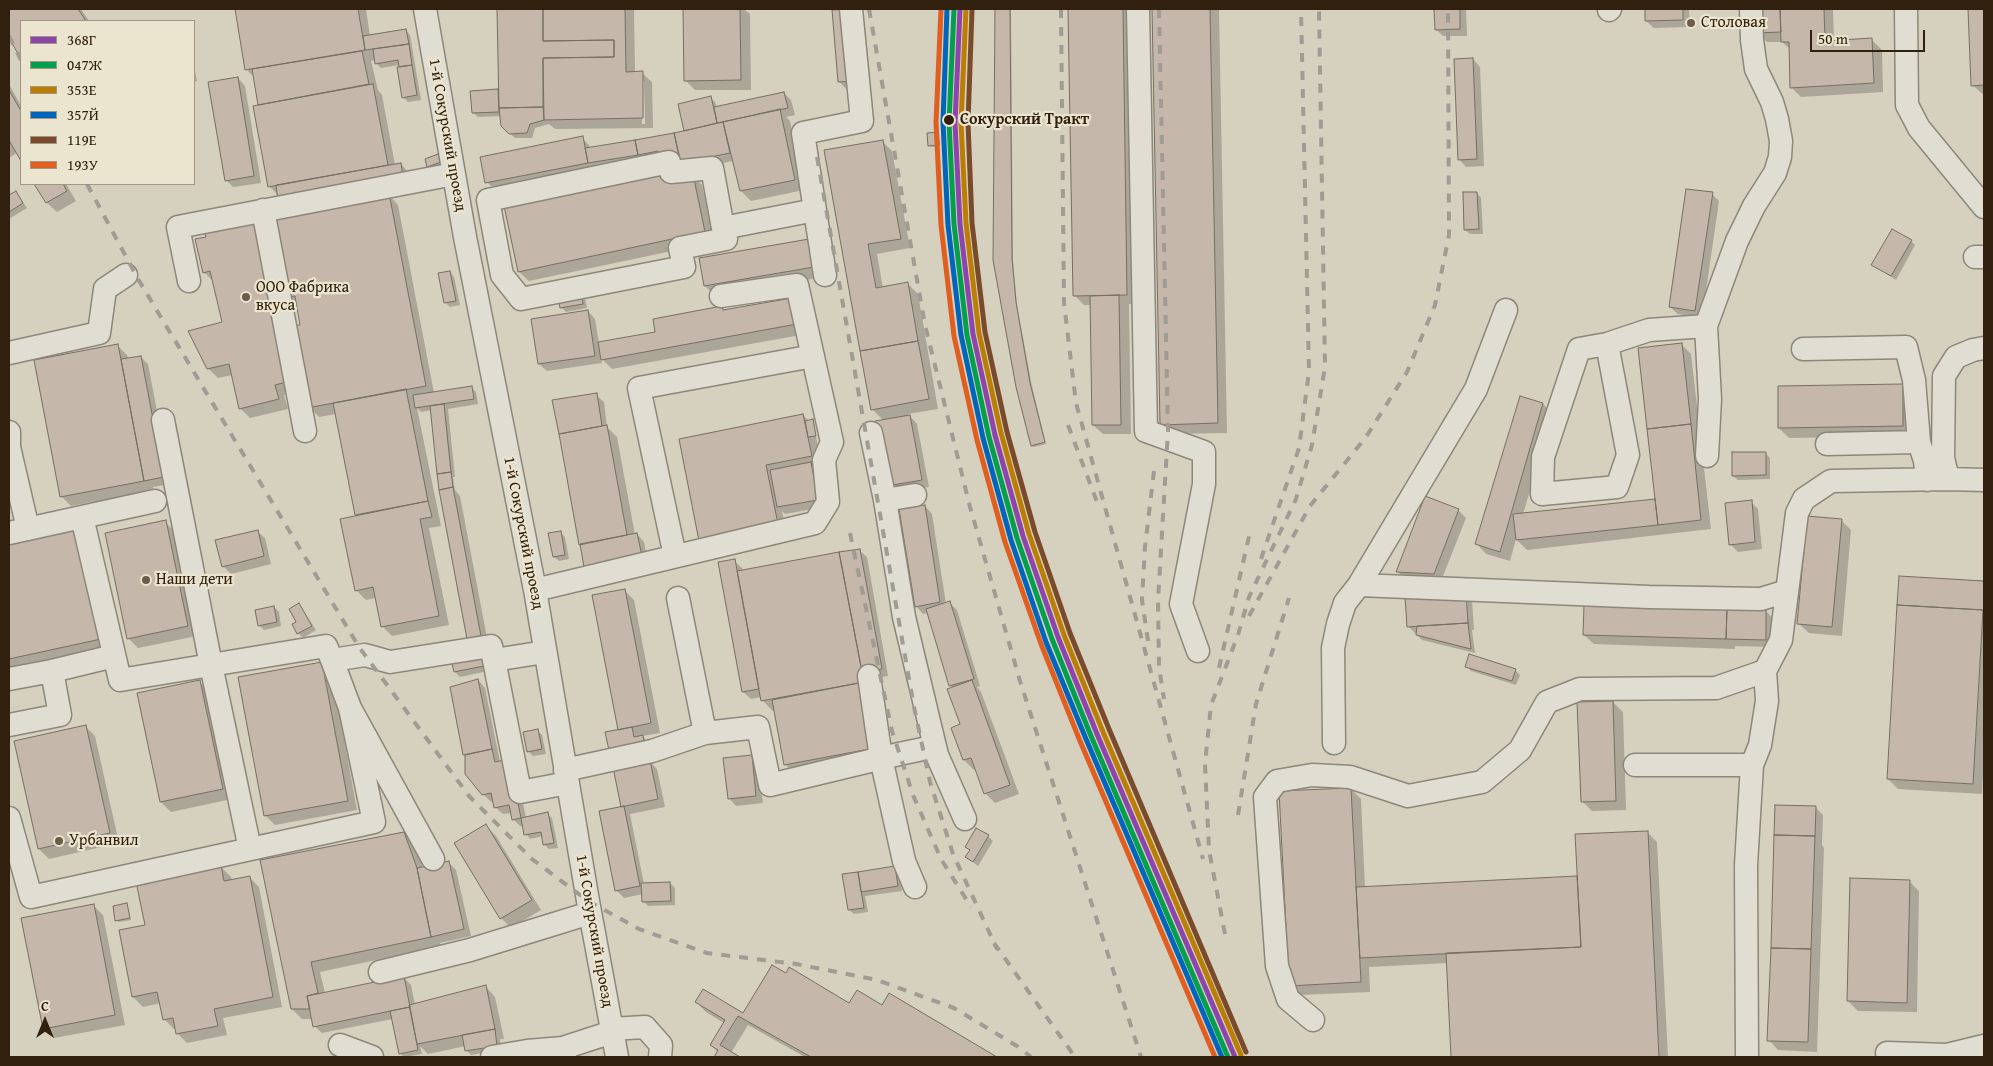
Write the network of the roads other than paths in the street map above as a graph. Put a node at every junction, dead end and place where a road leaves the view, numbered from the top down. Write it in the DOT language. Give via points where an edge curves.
graph roads {
  1 [pos="425,9"];
  2 [pos="851,9"];
  3 [pos="1138,9"];
  4 [pos="1751,9"];
  5 [pos="1906,9"];
  6 [pos="454,174"];
  7 [pos="1984,207"];
  8 [pos="263,210"];
  9 [pos="815,210"];
  10 [pos="723,228"];
  11 [pos="126,275"];
  12 [pos="825,275"];
  13 [pos="189,281"];
  14 [pos="721,296"];
  15 [pos="1506,310"];
  16 [pos="1706,326"];
  17 [pos="1607,344"];
  18 [pos="1984,348"];
  19 [pos="1803,349"];
  20 [pos="9,353"];
  21 [pos="813,356"];
  22 [pos="163,420"];
  23 [pos="305,431"];
  24 [pos="9,432"];
  25 [pos="871,432"];
  26 [pos="1919,442"];
  27 [pos="1827,444"];
  28 [pos="1707,456"];
  29 [pos="1937,479"];
  30 [pos="1984,480"];
  31 [pos="914,495"];
  32 [pos="886,500"];
  33 [pos="155,501"];
  34 [pos="82,517"];
  35 [pos="18,531"];
  36 [pos="675,556"];
  37 [pos="1358,585"];
  38 [pos="535,590"];
  39 [pos="1787,591"];
  40 [pos="678,598"];
  41 [pos="1198,651"];
  42 [pos="545,652"];
  43 [pos="114,656"];
  44 [pos="332,660"];
  45 [pos="494,660"];
  46 [pos="211,665"];
  47 [pos="52,671"];
  48 [pos="1765,671"];
  49 [pos="869,676"];
  50 [pos="9,679"];
  51 [pos="350,708"];
  52 [pos="9,725"];
  53 [pos="705,732"];
  54 [pos="1334,743"];
  55 [pos="935,748"];
  56 [pos="880,758"];
  57 [pos="1635,765"];
  58 [pos="1752,765"];
  59 [pos="566,776"];
  60 [pos="9,818"];
  61 [pos="964,819"];
  62 [pos="250,849"];
  63 [pos="433,858"];
  64 [pos="915,887"];
  65 [pos="590,913"];
  66 [pos="380,972"];
  67 [pos="1313,1020"];
  68 [pos="612,1031"];
  69 [pos="340,1045"];
  70 [pos="1984,1046"];
  71 [pos="564,1053"];
  72 [pos="1887,1053"];
  73 [pos="372,1057"];
  74 [pos="492,1057"];
  75 [pos="617,1057"];
  76 [pos="660,1057"];
  77 [pos="1747,1057"];
  1 -- 6 [label="street, 1-й Сокурский проезд"];
  2 -- 9 [label="street" via="862,121 802,133"];
  3 -- 41 [label="street" via="1146,431 1204,452 1204,484 1181,604"];
  4 -- 16 [label="street" via="1756,69 1777,119 1780,158 1737,241"];
  5 -- 7 [label="street" via="1907,105 1919,128"];
  6 -- 8 [label="street"];
  6 -- 38 [label="street, 1-й Сокурский проезд"];
  8 -- 13 [label="street" via="178,227"];
  8 -- 23 [label="street"];
  9 -- 10 [label="street"];
  9 -- 12 [label="street"];
  10 -- 10 [label="street" via="712,168 671,172 669,162 488,200 502,275 521,299 684,267 680,248 726,239"];
  11 -- 20 [label="street" via="105,289 99,333"];
  14 -- 21 [label="street" via="797,285"];
  15 -- 37 [label="street" via="1476,389"];
  16 -- 17 [label="street" via="1649,330"];
  16 -- 28 [label="street" via="1710,399"];
  17 -- 17 [label="street" via="1628,455 1617,487 1542,494 1543,457 1579,349"];
  18 -- 29 [label="street" via="1956,357 1944,376 1943,458"];
  19 -- 26 [label="street" via="1906,347 1914,380"];
  21 -- 36 [label="street" via="832,442 824,460 828,502 815,523"];
  21 -- 36 [label="street" via="639,388"];
  22 -- 46 [label="street"];
  24 -- 35 [label="street"];
  25 -- 32 [label="street"];
  26 -- 27 [label="street"];
  26 -- 29 [label="street"];
  29 -- 30 [label="street"];
  29 -- 39 [label="street" via="1831,481 1804,498 1797,513"];
  31 -- 32 [label="street"];
  32 -- 55 [label="street" via="904,616"];
  33 -- 34 [label="street"];
  34 -- 35 [label="street"];
  34 -- 43 [label="street"];
  36 -- 38 [label="street"];
  37 -- 39 [label="street" via="1761,599"];
  37 -- 54 [label="street" via="1345,604 1333,648"];
  38 -- 42 [label="street, 1-й Сокурский проезд"];
  39 -- 48 [label="street" via="1781,640"];
  40 -- 53 [label="street"];
  42 -- 45 [label="street"];
  42 -- 59 [label="street, 1-й Сокурский проезд"];
  43 -- 46 [label="street" via="120,680"];
  43 -- 47 [label="street"];
  44 -- 45 [label="street" via="365,655 390,662 491,646"];
  44 -- 46 [label="street" via="326,646"];
  44 -- 51 [label="street"];
  45 -- 59 [label="street" via="520,792"];
  46 -- 62 [label="street"];
  47 -- 50 [label="street"];
  47 -- 52 [label="street" via="60,715"];
  48 -- 58 [label="street" via="1767,701 1760,745"];
  48 -- 67 [label="street" via="1716,688 1580,689 1547,702 1520,750 1482,782 1408,796 1350,777 1312,775 1277,780 1265,797 1276,966 1288,999"];
  49 -- 56 [label="street"];
  51 -- 62 [label="street" via="374,822"];
  51 -- 63 [label="street"];
  53 -- 56 [label="street" via="758,727 770,785"];
  53 -- 59 [label="street"];
  55 -- 56 [label="street"];
  55 -- 61 [label="street"];
  56 -- 64 [label="street" via="904,861"];
  57 -- 58 [label="street"];
  58 -- 77 [label="street" via="1746,865"];
  59 -- 65 [label="street, 1-й Сокурский проезд"];
  60 -- 62 [label="street" via="31,897"];
  65 -- 66 [label="street" via="470,950"];
  65 -- 68 [label="street, 1-й Сокурский проезд"];
  68 -- 71 [label="street"];
  68 -- 75 [label="street, 1-й Сокурский проезд"];
  68 -- 76 [label="street" via="645,1027 660,1044"];
  69 -- 73 [label="street"];
  70 -- 72 [label="street" via="1947,1055"];
  71 -- 74 [label="street" via="527,1051"];
}
